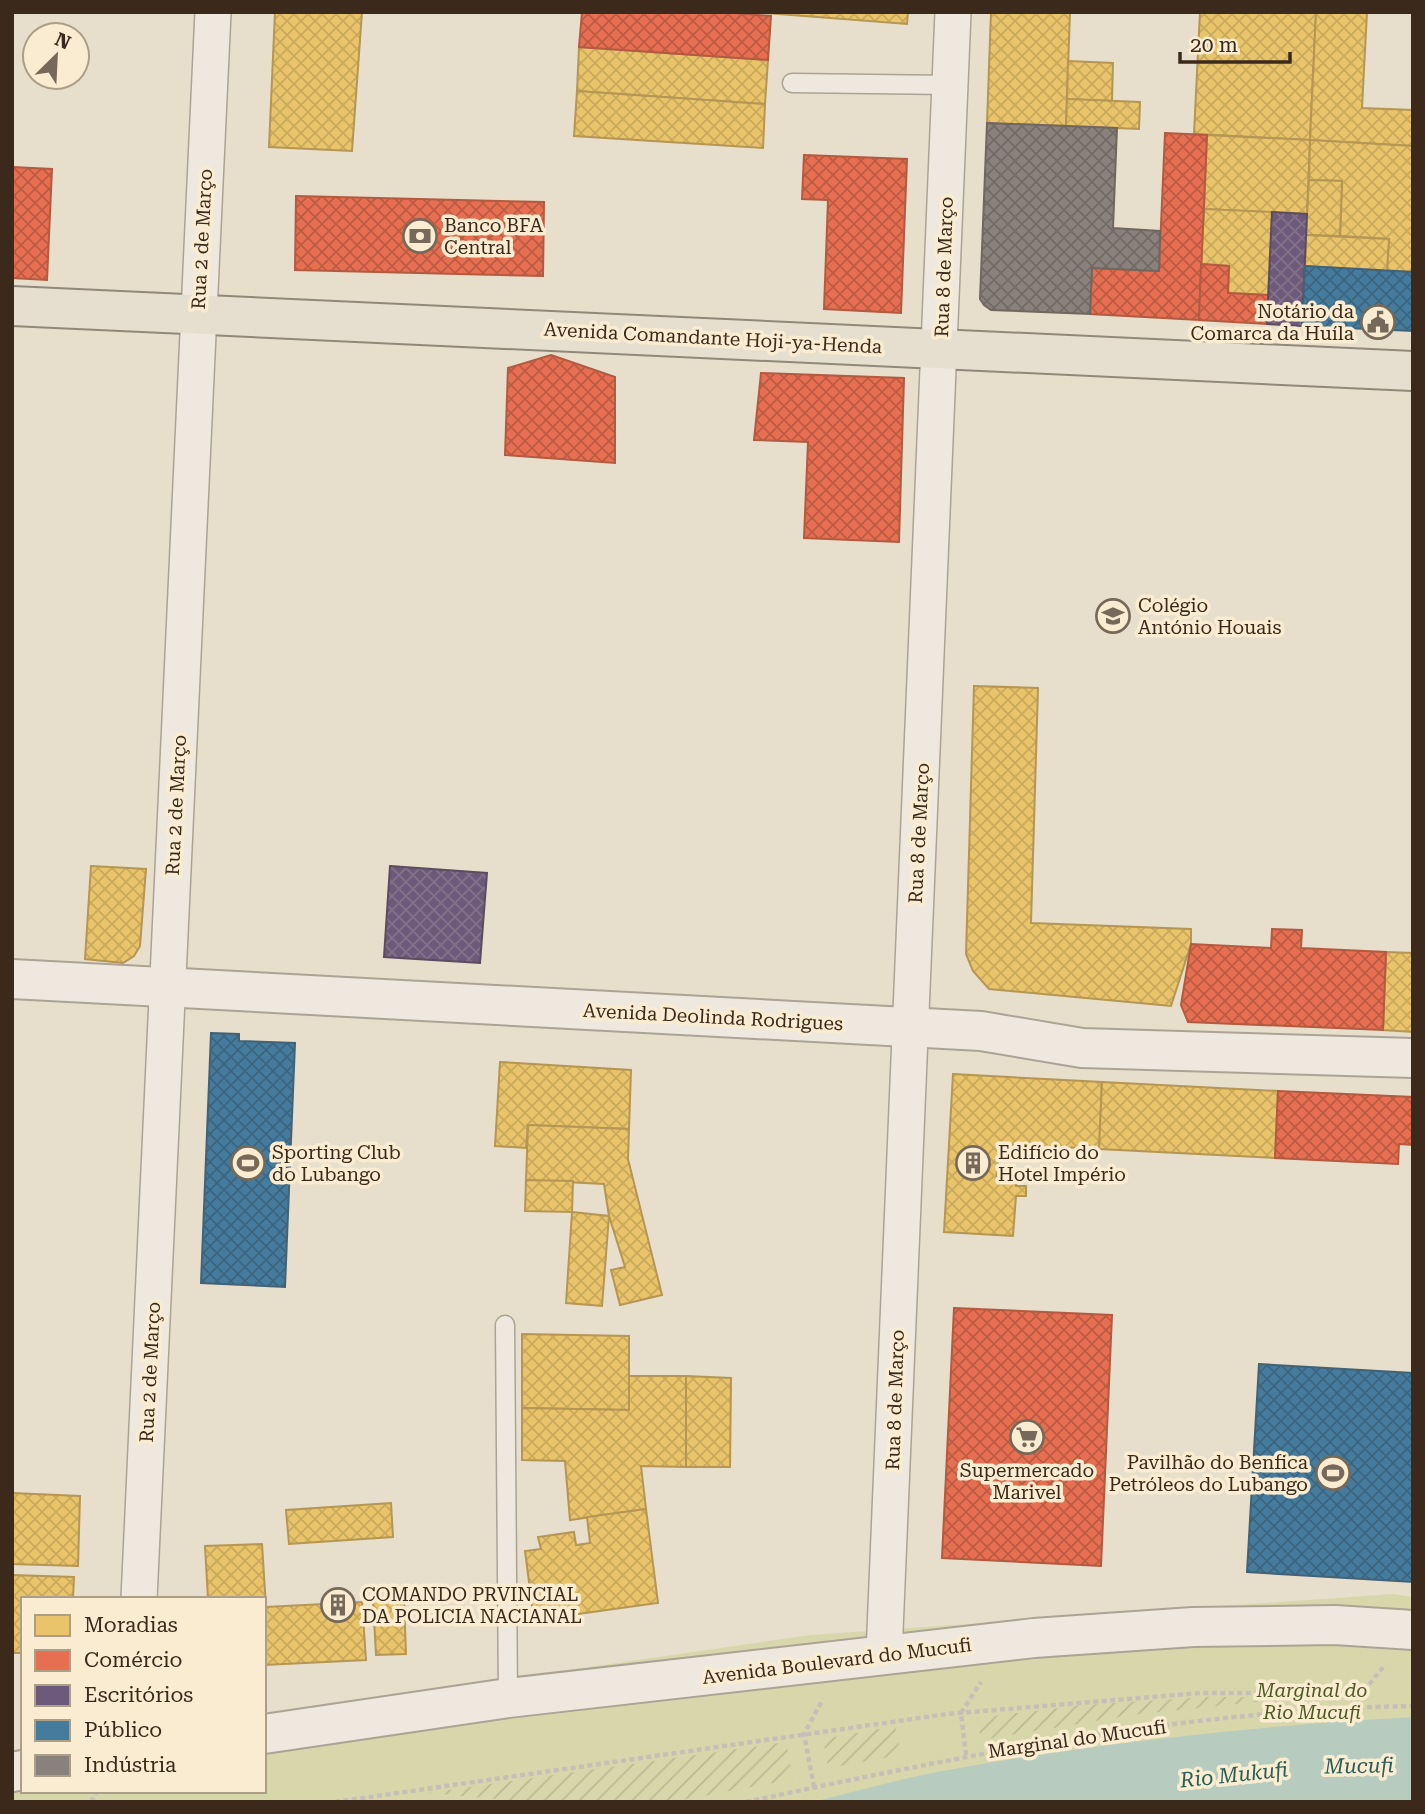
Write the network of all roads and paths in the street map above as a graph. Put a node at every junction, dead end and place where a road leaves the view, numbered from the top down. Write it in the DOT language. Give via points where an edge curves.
graph roads {
  1 [pos="213,12"];
  2 [pos="953,12"];
  3 [pos="792,83"];
  4 [pos="950,85"];
  5 [pos="12,306"];
  6 [pos="199,315"];
  7 [pos="941,348"];
  8 [pos="1413,371"];
  9 [pos="12,979"];
  10 [pos="167,988"];
  11 [pos="910,1027"];
  12 [pos="1413,1058"];
  13 [pos="505,1325"];
  14 [pos="139,1597"];
  15 [pos="1413,1630"];
  16 [pos="884,1655"];
  17 [pos="1386,1663"];
  18 [pos="983,1679"];
  19 [pos="829,1689"];
  20 [pos="508,1698"];
  21 [pos="1413,1706"];
  22 [pos="961,1713"];
  23 [pos="266,1734"];
  24 [pos="804,1734"];
  25 [pos="966,1755"];
  26 [pos="814,1787"];
  27 [pos="335,1802"];
  28 [pos="746,1802"];
  1 -- 6 [label="street, Rua 2 de Março"];
  2 -- 4 [label="street, Rua 8 de Março"];
  3 -- 4 [label="lane"];
  4 -- 7 [label="street, Rua 8 de Março"];
  5 -- 6 [label="main road, Avenida Comandante Hoji-ya-Henda"];
  6 -- 7 [label="main road, Avenida Comandante Hoji-ya-Henda"];
  6 -- 10 [label="street, Rua 2 de Março"];
  7 -- 8 [label="main road, Avenida Comandante Hoji-ya-Henda"];
  7 -- 11 [label="street, Rua 8 de Março"];
  9 -- 10 [label="street, Avenida Deolinda Rodrigues"];
  10 -- 11 [label="street, Avenida Deolinda Rodrigues"];
  10 -- 14 [label="street, Rua 2 de Março"];
  11 -- 12 [label="street, Avenida Deolinda Rodrigues" via="981,1031 1082,1048"];
  11 -- 16 [label="street, Rua 8 de Março"];
  13 -- 20 [label="lane"];
  15 -- 16 [label="street, Avenida Boulevard do Mucufi" via="1335,1625 1193,1627"];
  16 -- 20 [label="street, Avenida Boulevard do Mucufi"];
  17 -- 22 [label="path" via="1362,1693 1200,1693"];
  18 -- 22 [label="path"];
  19 -- 24 [label="path"];
  20 -- 23 [label="street, Avenida Boulevard do Mucufi"];
  21 -- 25 [label="path, Marginal do Mucufi" via="1337,1707 1216,1720"];
  22 -- 24 [label="path"];
  22 -- 25 [label="path"];
  24 -- 26 [label="path"];
  24 -- 27 [label="path"];
  25 -- 26 [label="path, Marginal do Mucufi"];
  26 -- 28 [label="path, Marginal do Mucufi"];
}
